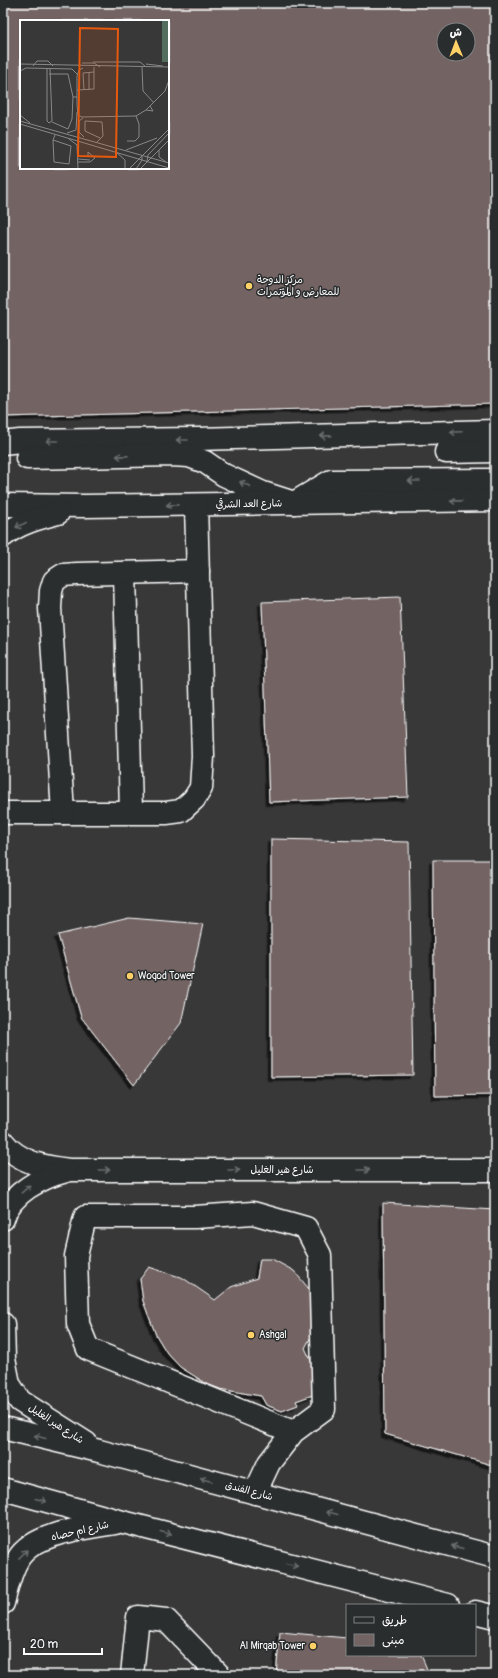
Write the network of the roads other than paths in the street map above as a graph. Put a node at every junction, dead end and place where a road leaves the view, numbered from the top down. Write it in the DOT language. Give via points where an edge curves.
graph roads {
  1 [pos="495,431"];
  2 [pos="267,438"];
  3 [pos="3,443"];
  4 [pos="495,451"];
  5 [pos="446,452"];
  6 [pos="189,456"];
  7 [pos="28,458"];
  8 [pos="495,480"];
  9 [pos="495,500"];
  10 [pos="294,503"];
  11 [pos="3,505"];
  12 [pos="196,505"];
  13 [pos="85,506"];
  14 [pos="3,536"];
  15 [pos="198,570"];
  16 [pos="125,573"];
  17 [pos="63,812"];
  18 [pos="131,812"];
  19 [pos="3,813"];
  20 [pos="3,1142"];
  21 [pos="70,1170"];
  22 [pos="495,1170"];
  23 [pos="3,1219"];
  24 [pos="3,1324"];
  25 [pos="3,1428"];
  26 [pos="293,1432"];
  27 [pos="99,1451"];
  28 [pos="3,1489"];
  29 [pos="255,1493"];
  30 [pos="123,1522"];
  31 [pos="495,1557"];
  32 [pos="3,1603"];
  33 [pos="444,1604"];
  34 [pos="476,1612"];
  35 [pos="495,1617"];
  36 [pos="132,1675"];
  37 [pos="219,1675"];
  1 -- 2 [label="street, one-way"];
  2 -- 3 [label="street, one-way"];
  2 -- 6 [label="street"];
  4 -- 5 [label="street"];
  6 -- 7 [label="street, one-way"];
  10 -- 6 [label="street, one-way" via="224,475 205,462"];
  8 -- 10 [label="street, one-way" via="330,481"];
  9 -- 10 [label="street, شارع العد الشرقي, one-way"];
  10 -- 12 [label="street, شارع العد الشرقي"];
  11 -- 13 [label="street, شارع العد الشرقي"];
  12 -- 13 [label="street, شارع العد الشرقي, one-way"];
  12 -- 15 [label="street"];
  13 -- 14 [label="street, one-way" via="29,521"];
  15 -- 16 [label="street"];
  15 -- 18 [label="street" via="203,756 201,788 181,811"];
  16 -- 17 [label="street" via="63,576 54,581 51,591"];
  16 -- 18 [label="street"];
  17 -- 18 [label="street"];
  17 -- 19 [label="street"];
  20 -- 21 [label="street, شارع هير الغليل" via="25,1160 44,1167"];
  21 -- 22 [label="street, شارع هير الغليل, one-way"];
  23 -- 21 [label="street, شارع هير الغليل, one-way" via="12,1202 28,1186 48,1176"];
  24 -- 27 [label="street, شارع هير الغليل" via="4,1359 9,1384 20,1401"];
  27 -- 25 [label="street, شارع الفندق, one-way"];
  26 -- 26 [label="street" via="324,1409 320,1255 306,1228 253,1213 195,1218 85,1217 76,1256 78,1324 88,1349"];
  26 -- 29 [label="street" via="269,1463"];
  29 -- 27 [label="street, شارع الفندق, one-way"];
  28 -- 30 [label="street, one-way"];
  31 -- 29 [label="street, شارع الفندق, one-way"];
  32 -- 30 [label="street, شارع ام حصاه, one-way" via="19,1557 35,1543 69,1532"];
  30 -- 33 [label="street, one-way"];
  34 -- 35 [label="street"];
  36 -- 37 [label="street" via="138,1617 166,1620"];
}
